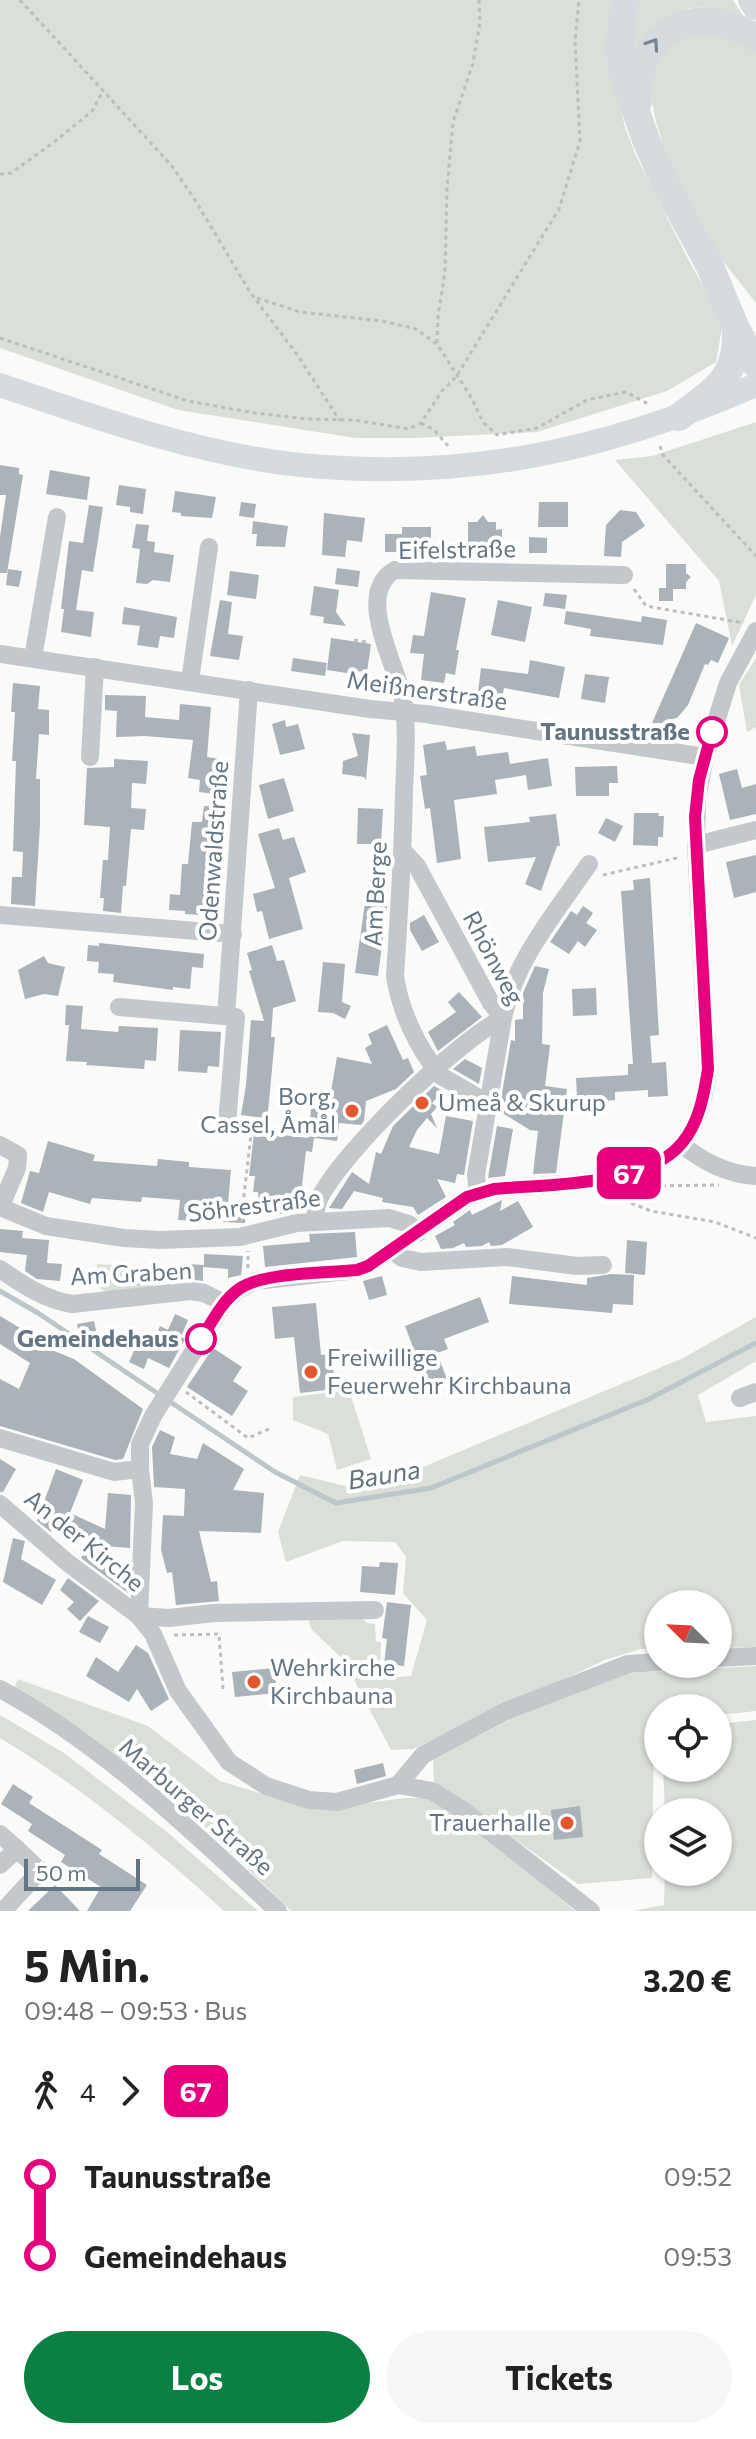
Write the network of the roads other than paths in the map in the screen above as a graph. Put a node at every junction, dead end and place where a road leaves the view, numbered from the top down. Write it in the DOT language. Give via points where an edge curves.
graph roads {
  1 [pos="625,0"];
  2 [pos="752,0"];
  3 [pos="756,6"];
  4 [pos="756,38"];
  5 [pos="639,119"];
  6 [pos="750,322"];
  7 [pos="756,364"];
  8 [pos="0,385"];
  9 [pos="756,385"];
  10 [pos="679,417"];
  11 [pos="57,517"];
  12 [pos="209,547"];
  13 [pos="624,575"];
  14 [pos="756,631"];
  15 [pos="0,654"];
  16 [pos="33,658"];
  17 [pos="95,667"];
  18 [pos="190,681"];
  19 [pos="249,690"];
  20 [pos="404,712"];
  21 [pos="90,757"];
  22 [pos="705,757"];
  23 [pos="756,830"];
  24 [pos="696,849"];
  25 [pos="403,851"];
  26 [pos="595,870"];
  27 [pos="0,915"];
  28 [pos="233,934"];
  29 [pos="119,1007"];
  30 [pos="226,1016"];
  31 [pos="503,1018"];
  32 [pos="435,1069"];
  33 [pos="486,1102"];
  34 [pos="227,1123"];
  35 [pos="681,1144"];
  36 [pos="0,1145"];
  37 [pos="752,1176"];
  38 [pos="478,1193"];
  39 [pos="0,1208"];
  40 [pos="315,1221"];
  41 [pos="418,1233"];
  42 [pos="392,1250"];
  43 [pos="603,1265"];
  44 [pos="0,1269"];
  45 [pos="224,1303"];
  46 [pos="0,1438"];
  47 [pos="140,1469"];
  48 [pos="0,1504"];
  49 [pos="375,1610"];
  50 [pos="139,1616"];
  51 [pos="756,1656"];
  52 [pos="732,1657"];
  53 [pos="644,1663"];
  54 [pos="0,1689"];
  55 [pos="398,1785"];
  56 [pos="0,1834"];
  57 [pos="17,1849"];
  58 [pos="0,1865"];
  59 [pos="1,1910"];
  60 [pos="278,1911"];
  61 [pos="591,1911"];
  1 -- 5 [label="highway" via="619,50"];
  2 -- 3 [label="highway"];
  5 -- 4 [label="highway, one-way" via="637,97 645,56 672,23 695,15 719,16"];
  5 -- 6 [label="highway" via="665,183 710,266"];
  6 -- 7 [label="highway"];
  6 -- 10 [label="highway" via="731,369"];
  8 -- 10 [label="main road" via="215,450 298,465 403,470 547,455"];
  9 -- 10 [label="main road"];
  11 -- 16 [label="street"];
  12 -- 18 [label="street"];
  13 -- 20 [label="street, Eifelstraße" via="395,570 386,575 377,597 382,636"];
  14 -- 22 [label="street" via="728,683"];
  15 -- 16 [label="street, Meißnerstraße"];
  16 -- 17 [label="street, Meißnerstraße"];
  17 -- 18 [label="street, Meißnerstraße"];
  17 -- 21 [label="street"];
  18 -- 19 [label="street, Meißnerstraße"];
  19 -- 20 [label="street, Meißnerstraße"];
  19 -- 28 [label="street, Odenwaldstraße"];
  20 -- 22 [label="street, Meißnerstraße"];
  20 -- 25 [label="street, Am Berge"];
  22 -- 24 [label="street"];
  23 -- 24 [label="street"];
  24 -- 35 [label="street" via="708,1069 698,1114"];
  25 -- 31 [label="street, Rhönweg" via="417,866"];
  25 -- 32 [label="street, Am Berge" via="395,976 418,1043"];
  26 -- 31 [label="street" via="518,972"];
  27 -- 28 [label="street"];
  28 -- 30 [label="street, Odenwaldstraße"];
  29 -- 30 [label="street"];
  30 -- 34 [label="street, Odenwaldstraße" via="236,1017"];
  31 -- 32 [label="street"];
  31 -- 33 [label="street, Rhönweg"];
  32 -- 33 [label="street, Am Berge"];
  32 -- 40 [label="street" via="339,1169 317,1204"];
  33 -- 38 [label="street, Rhönweg"];
  35 -- 37 [label="street" via="708,1164"];
  35 -- 38 [label="street" via="632,1173"];
  36 -- 39 [label="street" via="18,1155"];
  38 -- 41 [label="street"];
  39 -- 40 [label="street, Söhrestraße" via="46,1226 124,1238 196,1241"];
  40 -- 41 [label="street, Söhrestraße" via="389,1218"];
  41 -- 42 [label="street"];
  42 -- 43 [label="street" via="421,1262 507,1257"];
  42 -- 45 [label="street, An der Kirche" via="357,1270 262,1279"];
  44 -- 45 [label="street, Am Graben" via="72,1304 191,1291"];
  45 -- 47 [label="street, An der Kirche" via="153,1416 140,1444"];
  46 -- 47 [label="street" via="114,1472"];
  47 -- 50 [label="street, An der Kirche" via="144,1503"];
  48 -- 50 [label="street, An der Kirche"];
  49 -- 50 [label="street"];
  50 -- 55 [label="street, An der Kirche" via="153,1634 178,1691 229,1762 266,1786 309,1800 337,1802"];
  51 -- 52 [label="street"];
  53 -- 55 [label="street" via="628,1664 506,1711 423,1755"];
  54 -- 60 [label="street, Marburger Straße" via="133,1778"];
  55 -- 61 [label="street, An der Kirche" via="447,1798"];
  56 -- 57 [label="street"];
  57 -- 58 [label="street"];
  57 -- 59 [label="street" via="40,1871"];
}
